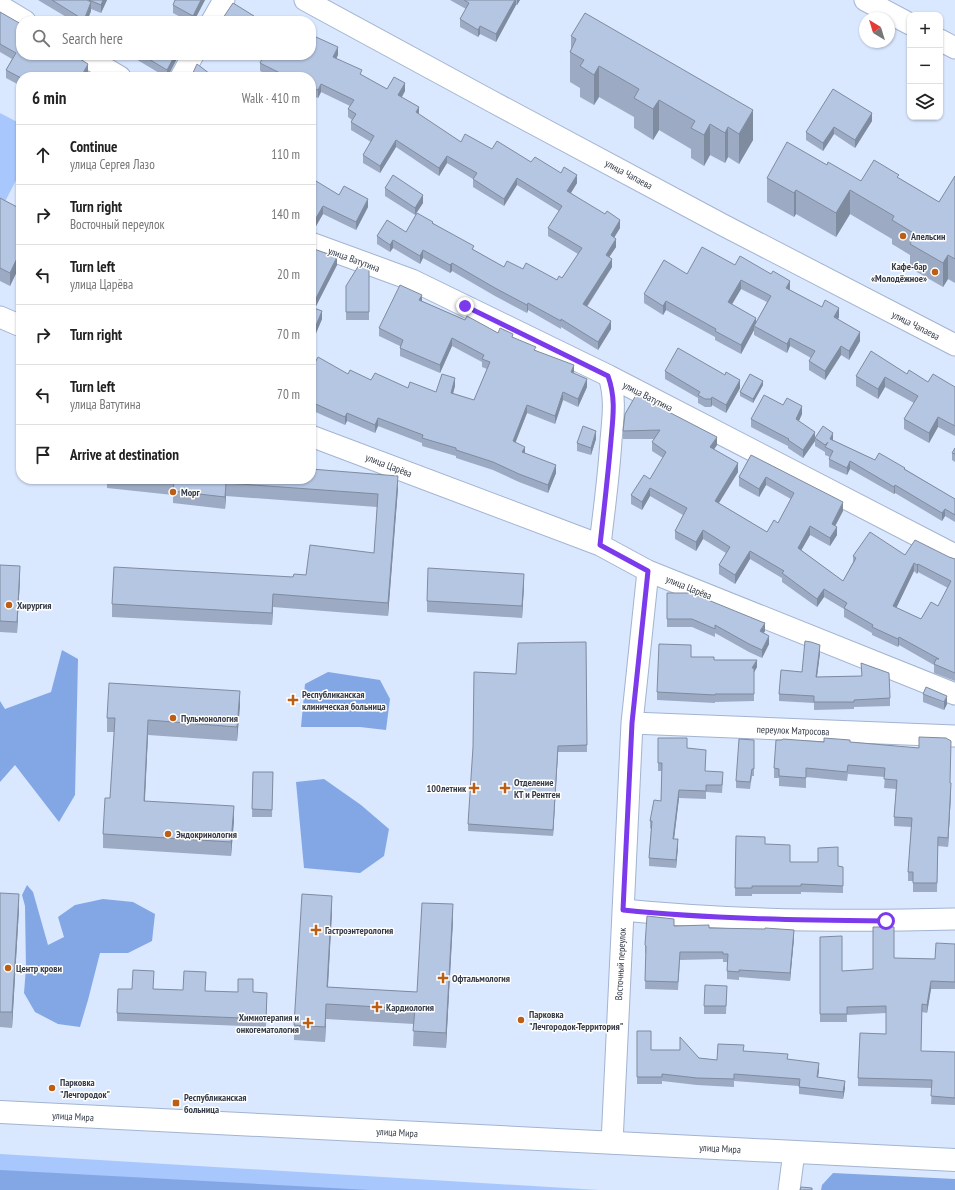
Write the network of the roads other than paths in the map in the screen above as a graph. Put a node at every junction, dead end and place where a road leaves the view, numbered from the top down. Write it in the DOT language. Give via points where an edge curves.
graph roads {
  1 [pos="224,0"];
  2 [pos="305,0"];
  3 [pos="865,0"];
  4 [pos="0,6"];
  5 [pos="17,16"];
  6 [pos="215,16"];
  7 [pos="907,22"];
  8 [pos="943,42"];
  9 [pos="955,48"];
  10 [pos="91,60"];
  11 [pos="190,60"];
  12 [pos="112,72"];
  13 [pos="184,72"];
  14 [pos="316,245"];
  15 [pos="0,317"];
  16 [pos="16,324"];
  17 [pos="955,345"];
  18 [pos="608,376"];
  19 [pos="316,438"];
  20 [pos="600,545"];
  21 [pos="955,555"];
  22 [pos="648,571"];
  23 [pos="955,694"];
  24 [pos="632,723"];
  25 [pos="955,736"];
  26 [pos="623,910"];
  27 [pos="955,919"];
  28 [pos="0,1112"];
  29 [pos="612,1142"];
  30 [pos="794,1152"];
  31 [pos="955,1160"];
  32 [pos="789,1190"];
  1 -- 6 [label="street"];
  2 -- 17 [label="street, улица Чапаева" via="724,225"];
  3 -- 7 [label="street"];
  4 -- 5 [label="street"];
  8 -- 9 [label="street"];
  10 -- 12 [label="street"];
  11 -- 13 [label="street"];
  14 -- 18 [label="street, улица Ватутина" via="412,280"];
  15 -- 16 [label="street"];
  18 -- 20 [label="street" via="613,405"];
  18 -- 21 [label="street, улица Ватутина"];
  19 -- 20 [label="street, улица Царёва"];
  20 -- 22 [label="street, улица Царёва"];
  22 -- 23 [label="street, улица Царёва"];
  22 -- 24 [label="street, Восточный переулок"];
  24 -- 25 [label="street, переулок Матросова"];
  24 -- 26 [label="street, Восточный переулок"];
  26 -- 27 [label="street" via="800,920"];
  26 -- 29 [label="street, Восточный переулок"];
  28 -- 29 [label="main road, улица Мира"];
  29 -- 30 [label="main road, улица Мира"];
  30 -- 31 [label="main road, улица Мира"];
  30 -- 32 [label="street"];
}
